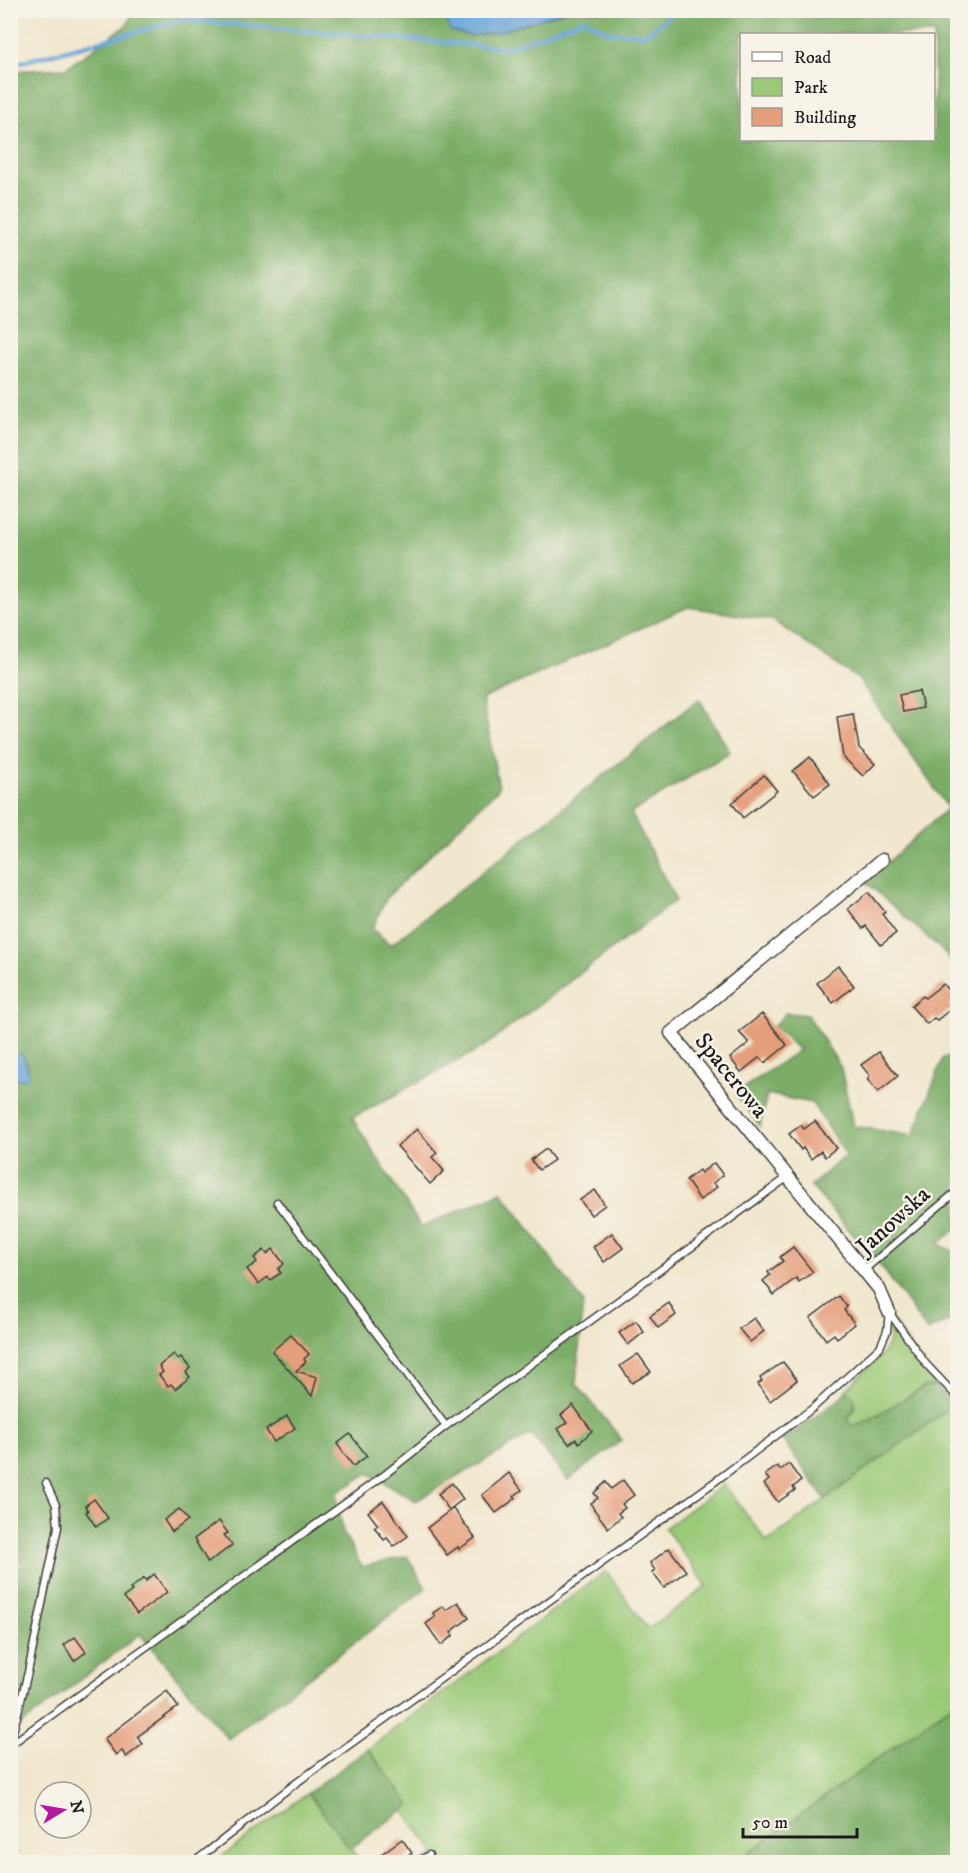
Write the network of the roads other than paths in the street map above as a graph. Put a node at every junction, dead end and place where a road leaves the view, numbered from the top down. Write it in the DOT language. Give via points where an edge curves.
graph roads {
  1 [pos="882,860"];
  2 [pos="788,1177"];
  3 [pos="957,1190"];
  4 [pos="277,1202"];
  5 [pos="864,1270"];
  6 [pos="889,1312"];
  7 [pos="957,1398"];
  8 [pos="446,1426"];
  9 [pos="46,1484"];
  10 [pos="10,1745"];
  11 [pos="429,1855"];
  12 [pos="194,1863"];
  13 [pos="418,1863"];
  1 -- 2 [label="street, Spacerowa" via="671,1033"];
  2 -- 5 [label="street, Spacerowa"];
  2 -- 8 [label="lane"];
  3 -- 5 [label="lane, Janowska"];
  4 -- 8 [label="lane"];
  5 -- 6 [label="street, Janowska" via="879,1289"];
  6 -- 7 [label="lane, Janowska" via="926,1364"];
  6 -- 12 [label="lane" via="880,1347 813,1408 292,1785"];
  8 -- 10 [label="lane" via="383,1476"];
  9 -- 10 [label="lane" via="56,1505 58,1527"];
  11 -- 13 [label="lane"];
}
